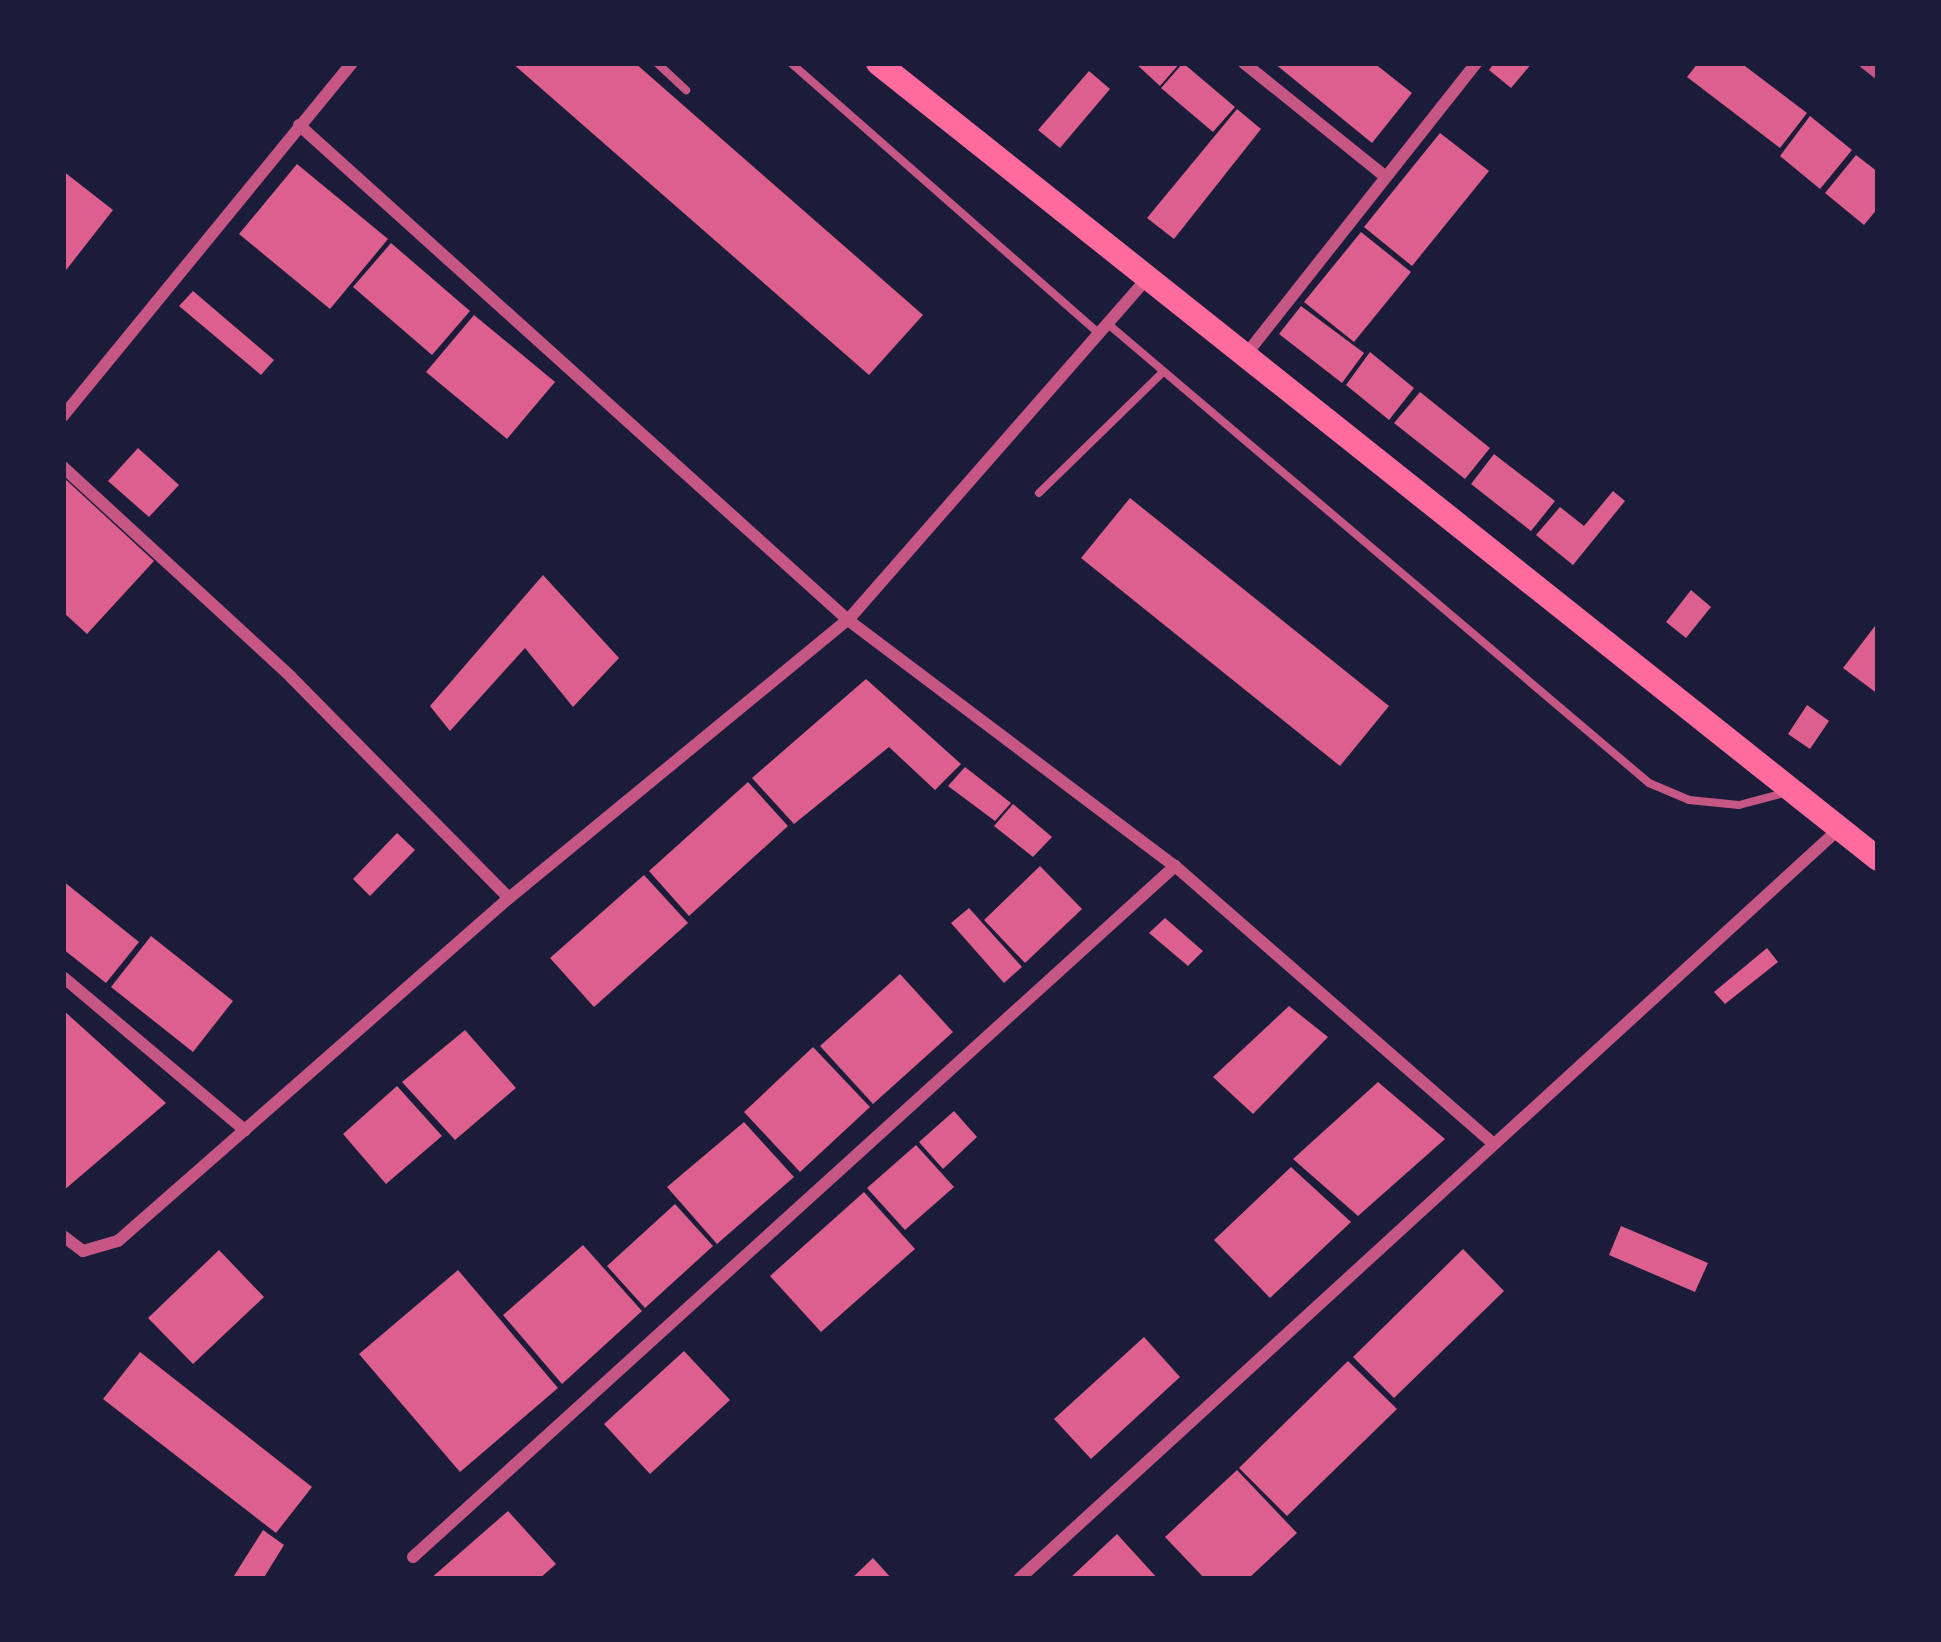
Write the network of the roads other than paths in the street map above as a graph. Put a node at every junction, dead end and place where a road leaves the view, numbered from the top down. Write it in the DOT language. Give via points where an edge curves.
graph roads {
  1 [pos="352,63"];
  2 [pos="657,63"];
  3 [pos="791,63"];
  4 [pos="878,63"];
  5 [pos="1244,63"];
  6 [pos="1475,63"];
  7 [pos="1865,63"];
  8 [pos="1878,73"];
  9 [pos="686,90"];
  10 [pos="298,125"];
  11 [pos="1386,177"];
  12 [pos="1146,280"];
  13 [pos="1104,329"];
  14 [pos="1243,358"];
  15 [pos="1162,373"];
  16 [pos="63,416"];
  17 [pos="63,467"];
  18 [pos="1040,494"];
  19 [pos="848,620"];
  20 [pos="1792,791"];
  21 [pos="1840,829"];
  22 [pos="1878,859"];
  23 [pos="1174,866"];
  24 [pos="508,898"];
  25 [pos="63,977"];
  26 [pos="245,1130"];
  27 [pos="1490,1141"];
  28 [pos="63,1236"];
  29 [pos="413,1557"];
  30 [pos="1018,1579"];
  1 -- 10 [label="street"];
  2 -- 9 [label="lane"];
  3 -- 13 [label="lane"];
  4 -- 12 [label="main road"];
  5 -- 11 [label="street"];
  6 -- 11 [label="street"];
  7 -- 8 [label="street"];
  10 -- 16 [label="street"];
  10 -- 19 [label="street"];
  11 -- 14 [label="street"];
  12 -- 13 [label="street"];
  12 -- 14 [label="main road"];
  13 -- 15 [label="lane"];
  13 -- 19 [label="street"];
  14 -- 20 [label="main road"];
  15 -- 18 [label="lane"];
  15 -- 20 [label="lane" via="1649,783 1689,800 1739,806"];
  17 -- 24 [label="street" via="291,677"];
  19 -- 23 [label="street"];
  19 -- 24 [label="street"];
  20 -- 21 [label="main road"];
  21 -- 22 [label="main road"];
  21 -- 27 [label="street"];
  23 -- 27 [label="street"];
  23 -- 29 [label="street"];
  24 -- 26 [label="street"];
  25 -- 26 [label="street"];
  26 -- 28 [label="street" via="102,1251 83,1251"];
  27 -- 30 [label="street"];
}
